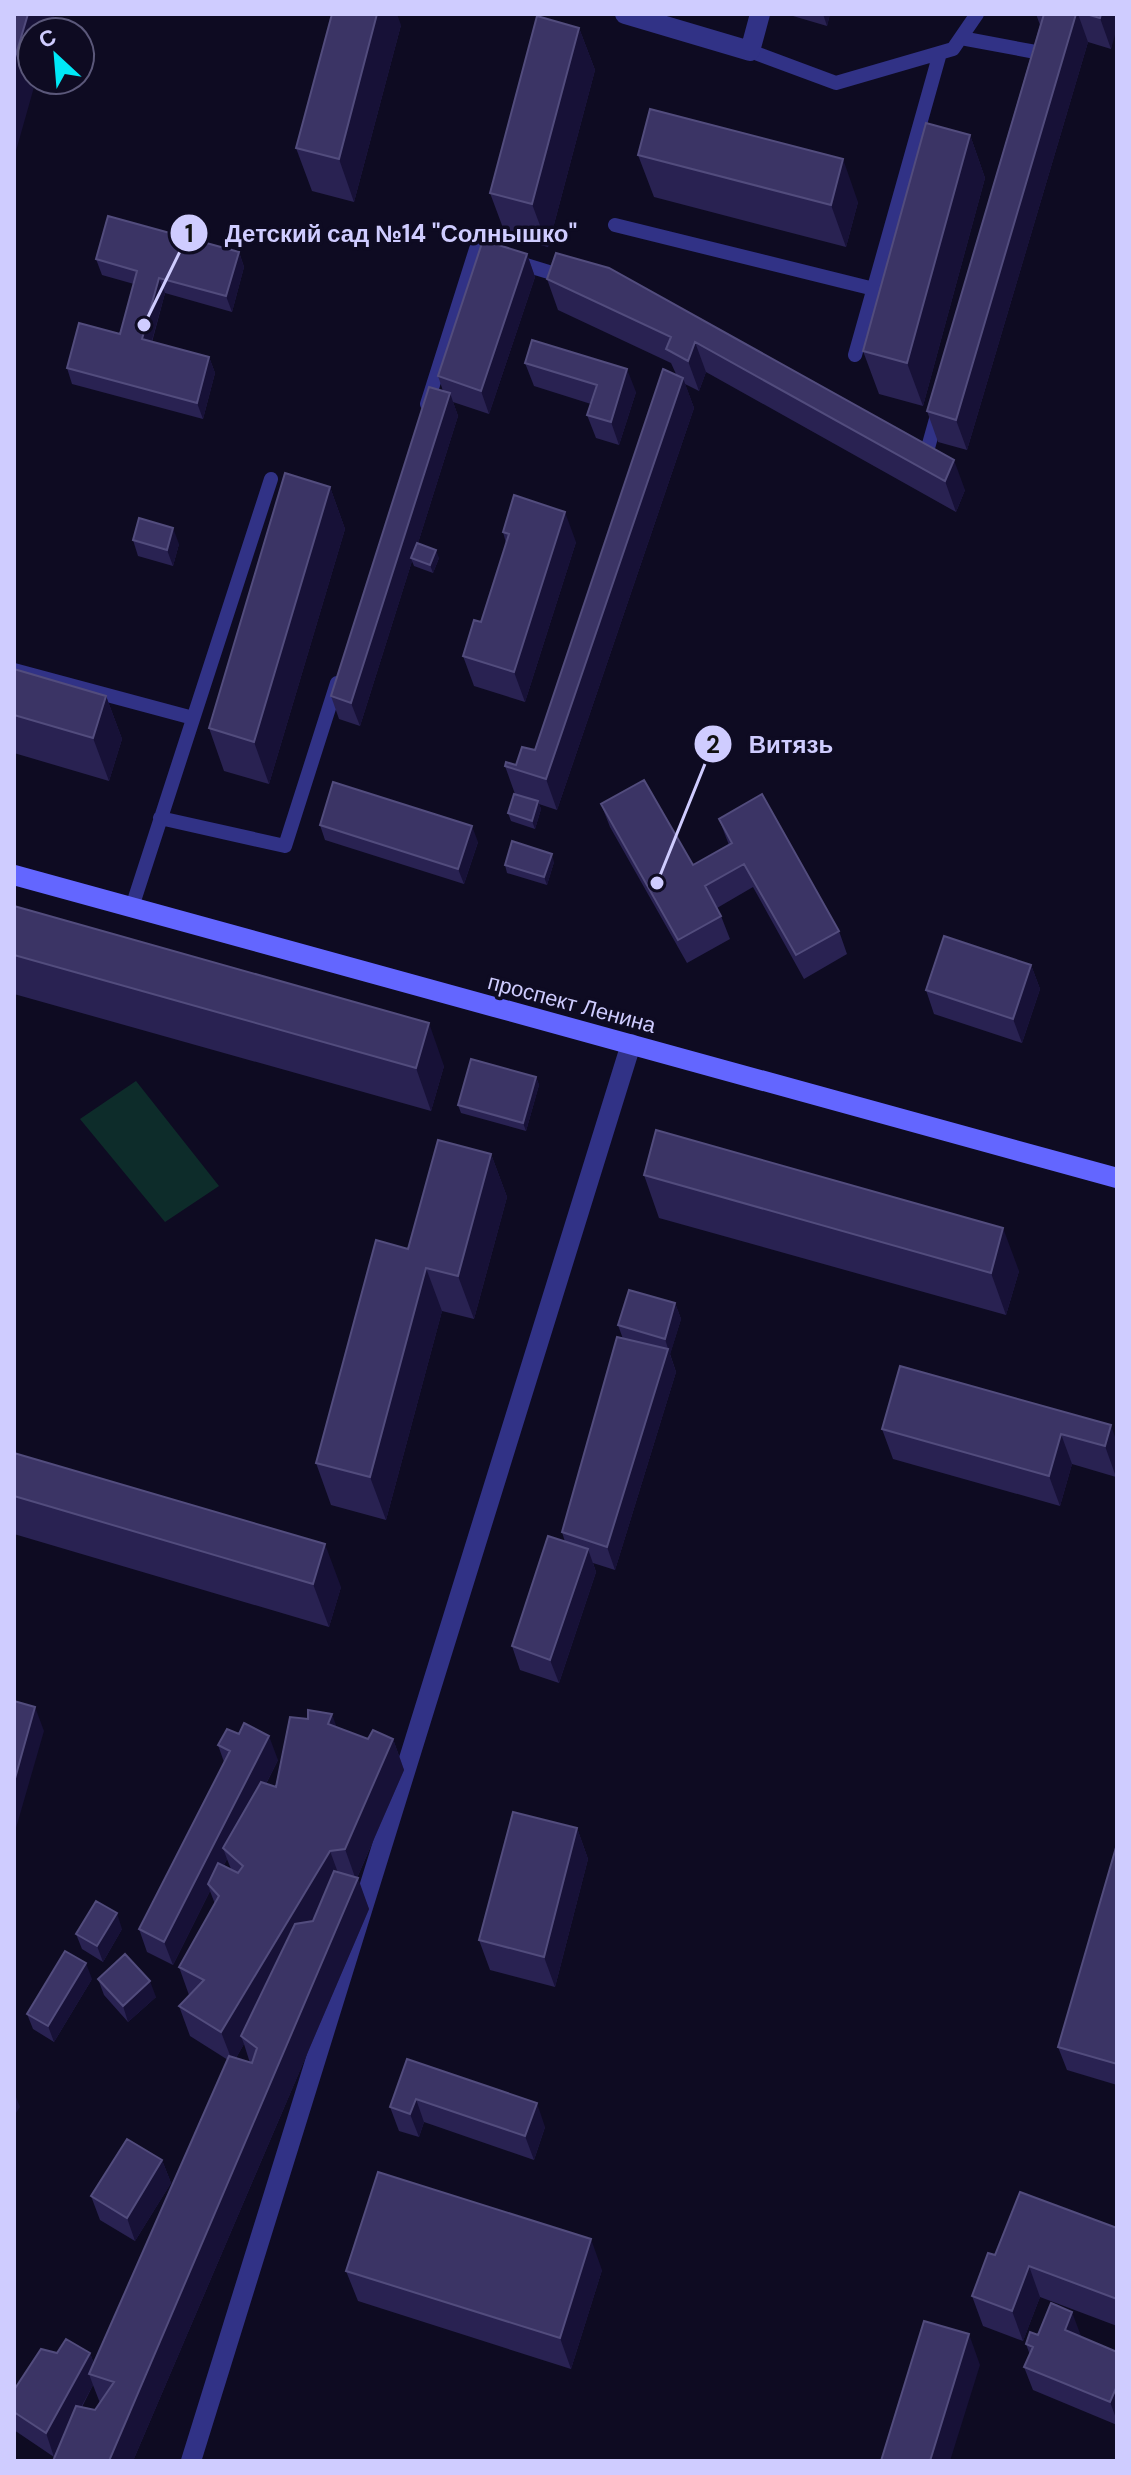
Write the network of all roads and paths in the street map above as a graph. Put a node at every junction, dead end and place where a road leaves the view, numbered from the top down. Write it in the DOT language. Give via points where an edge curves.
graph roads {
  1 [pos="625,14"];
  2 [pos="760,14"];
  3 [pos="977,14"];
  4 [pos="961,38"];
  5 [pos="750,51"];
  6 [pos="940,53"];
  7 [pos="1033,84"];
  8 [pos="615,225"];
  9 [pos="576,280"];
  10 [pos="874,289"];
  11 [pos="855,355"];
  12 [pos="942,401"];
  13 [pos="424,414"];
  14 [pos="910,454"];
  15 [pos="271,479"];
  16 [pos="343,667"];
  17 [pos="14,670"];
  18 [pos="193,718"];
  19 [pos="160,818"];
  20 [pos="14,875"];
  21 [pos="132,907"];
  22 [pos="631,1044"];
  23 [pos="1117,1178"];
  24 [pos="191,2461"];
  1 -- 5 [label="street"];
  2 -- 5 [label="street"];
  3 -- 4 [label="lane"];
  4 -- 6 [label="lane" via="953,49"];
  4 -- 7 [label="lane" via="1041,53"];
  5 -- 6 [label="lane" via="836,83"];
  6 -- 10 [label="lane"];
  8 -- 10 [label="lane"];
  9 -- 13 [label="lane" via="476,249"];
  10 -- 11 [label="lane"];
  12 -- 14 [label="lane" via="924,462"];
  15 -- 18 [label="lane"];
  16 -- 19 [label="lane" via="285,846"];
  17 -- 18 [label="lane"];
  18 -- 19 [label="lane"];
  19 -- 21 [label="lane"];
  20 -- 21 [label="street, проспект Ленина"];
  21 -- 22 [label="street, проспект Ленина"];
  22 -- 23 [label="street, проспект Ленина"];
  22 -- 24 [label="street"];
}
